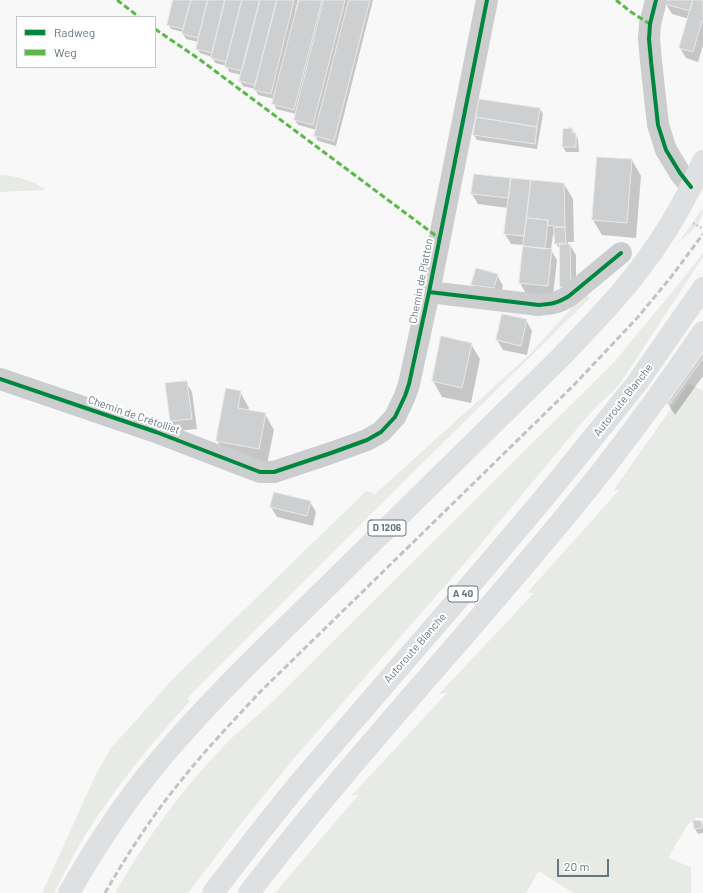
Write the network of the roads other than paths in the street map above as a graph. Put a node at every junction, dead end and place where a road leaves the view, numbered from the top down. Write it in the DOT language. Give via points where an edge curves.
graph roads {
  1 [pos="487,0"];
  2 [pos="656,0"];
  3 [pos="703,161"];
  4 [pos="691,188"];
  5 [pos="620,254"];
  6 [pos="703,288"];
  7 [pos="429,292"];
  8 [pos="703,332"];
  9 [pos="0,379"];
  10 [pos="260,472"];
  11 [pos="69,893"];
  12 [pos="213,893"];
  13 [pos="249,893"];
  1 -- 7 [label="street, Chemin de Platton"];
  2 -- 4 [label="street" via="649,39 658,125 666,150"];
  3 -- 4 [label="main road, D 1206"];
  4 -- 11 [label="main road, D 1206" via="638,272 601,315 292,621 180,737 121,810"];
  5 -- 7 [label="street" via="569,296 553,304 539,305"];
  6 -- 12 [label="main road, Autoroute Blanche / A 40" via="646,370 605,423 494,557 296,787"];
  7 -- 10 [label="street, Chemin de Platton" via="405,396 395,417 387,426 367,440 274,472"];
  8 -- 13 [label="main road, A 40" via="631,434 574,507 321,801"];
  9 -- 10 [label="street, Chemin de Crétolliet" via="163,435"];
}
